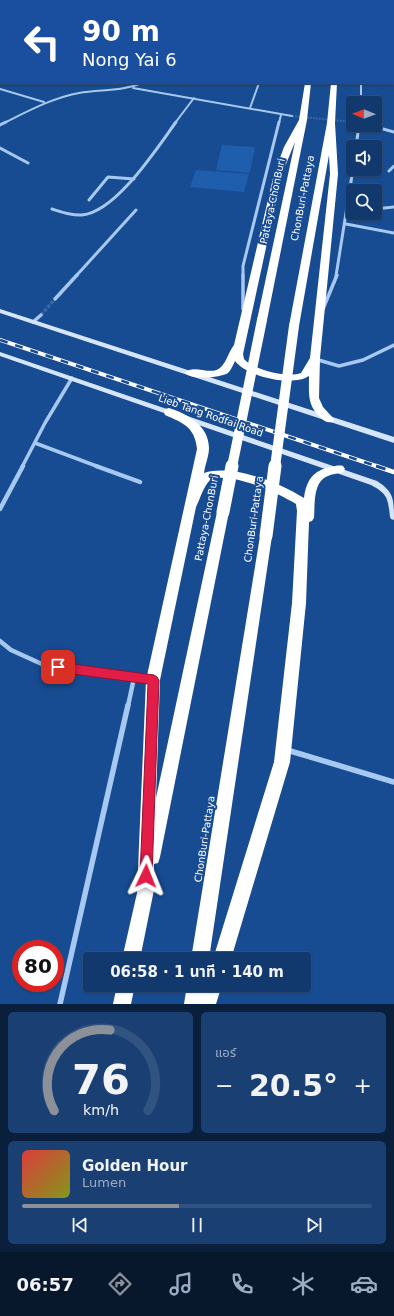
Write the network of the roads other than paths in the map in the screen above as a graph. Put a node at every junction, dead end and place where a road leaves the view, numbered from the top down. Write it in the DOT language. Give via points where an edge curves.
graph roads {
  1 [pos="140,84"];
  2 [pos="258,84"];
  3 [pos="308,84"];
  4 [pos="334,84"];
  5 [pos="362,84"];
  6 [pos="133,88"];
  7 [pos="0,89"];
  8 [pos="361,96"];
  9 [pos="194,98"];
  10 [pos="45,102"];
  11 [pos="250,108"];
  12 [pos="281,115"];
  13 [pos="292,116"];
  14 [pos="303,120"];
  15 [pos="331,123"];
  16 [pos="0,125"];
  17 [pos="382,128"];
  18 [pos="394,131"];
  19 [pos="0,148"];
  20 [pos="28,163"];
  21 [pos="394,166"];
  22 [pos="389,171"];
  23 [pos="134,179"];
  24 [pos="89,200"];
  25 [pos="394,207"];
  26 [pos="382,208"];
  27 [pos="52,209"];
  28 [pos="136,210"];
  29 [pos="346,220"];
  30 [pos="346,224"];
  31 [pos="394,233"];
  32 [pos="55,299"];
  33 [pos="0,311"];
  34 [pos="40,315"];
  35 [pos="33,322"];
  36 [pos="243,323"];
  37 [pos="318,323"];
  38 [pos="239,344"];
  39 [pos="394,345"];
  40 [pos="0,354"];
  41 [pos="315,358"];
  42 [pos="190,373"];
  43 [pos="72,378"];
  44 [pos="169,412"];
  45 [pos="330,419"];
  46 [pos="394,440"];
  47 [pos="34,443"];
  48 [pos="338,470"];
  49 [pos="140,482"];
  50 [pos="191,506"];
  51 [pos="0,509"];
  52 [pos="394,516"];
  53 [pos="299,603"];
  54 [pos="0,641"];
  55 [pos="134,678"];
  56 [pos="154,680"];
  57 [pos="284,749"];
  58 [pos="394,782"];
  59 [pos="145,892"];
  60 [pos="132,952"];
  61 [pos="201,952"];
  62 [pos="224,952"];
  63 [pos="125,992"];
  64 [pos="195,992"];
  65 [pos="211,992"];
  66 [pos="60,1004"];
  67 [pos="122,1004"];
  68 [pos="193,1004"];
  69 [pos="207,1004"];
  1 -- 6 [label="street"];
  2 -- 11 [label="street"];
  3 -- 14 [label="highway, Pattaya-ChonBuri"];
  4 -- 15 [label="highway, ChonBuri-Pattaya"];
  5 -- 8 [label="street"];
  6 -- 9 [label="street"];
  6 -- 10 [label="street" via="80,93"];
  7 -- 10 [label="street"];
  9 -- 11 [label="street"];
  9 -- 23 [label="street"];
  10 -- 16 [label="street"];
  11 -- 12 [label="street"];
  12 -- 13 [label="street"];
  12 -- 36 [label="street" via="243,266"];
  14 -- 36 [label="highway" via="288,147 278,174"];
  14 -- 59 [label="highway, Pattaya-ChonBuri, bridge"];
  15 -- 37 [label="highway" via="334,174"];
  15 -- 61 [label="highway, ChonBuri-Pattaya, bridge" via="294,326 266,536"];
  17 -- 18 [label="street"];
  19 -- 20 [label="street"];
  21 -- 22 [label="street"];
  23 -- 24 [label="street" via="108,177"];
  23 -- 27 [label="street" via="122,192 90,213 75,215"];
  25 -- 26 [label="street"];
  28 -- 32 [label="street"];
  29 -- 30 [label="street"];
  30 -- 31 [label="street"];
  30 -- 37 [label="street" via="338,271"];
  33 -- 35 [label="street"];
  34 -- 35 [label="street"];
  35 -- 42 [label="street"];
  36 -- 38 [label="highway"];
  37 -- 41 [label="highway"];
  38 -- 41 [label="highway" via="238,355 242,364 276,376 290,378 305,375"];
  38 -- 42 [label="highway" via="225,370 216,374"];
  39 -- 41 [label="street" via="363,360 339,366"];
  40 -- 43 [label="street, Lieb Tang Rodfai Road"];
  41 -- 45 [label="highway" via="314,402"];
  42 -- 45 [label="street"];
  43 -- 44 [label="street, Lieb Tang Rodfai Road"];
  43 -- 47 [label="street"];
  44 -- 48 [label="street, Lieb Tang Rodfai Road"];
  44 -- 50 [label="highway" via="192,423 202,439 203,449"];
  45 -- 46 [label="street"];
  47 -- 49 [label="street"];
  47 -- 51 [label="street"];
  48 -- 52 [label="street, Lieb Tang Rodfai Road" via="388,491 392,498"];
  48 -- 53 [label="highway" via="318,475 312,482"];
  50 -- 53 [label="highway" via="204,479 215,473 236,476 277,490 301,502 303,511"];
  50 -- 56 [label="highway"];
  53 -- 57 [label="highway"];
  54 -- 55 [label="street" via="11,650 44,665"];
  55 -- 56 [label="street"];
  55 -- 66 [label="street"];
  56 -- 59 [label="highway"];
  57 -- 58 [label="street"];
  57 -- 62 [label="highway" via="278,777"];
  59 -- 60 [label="highway, Pattaya-ChonBuri"];
  63 -- 67 [label="highway"];
  64 -- 68 [label="highway"];
  65 -- 69 [label="highway"];
}
